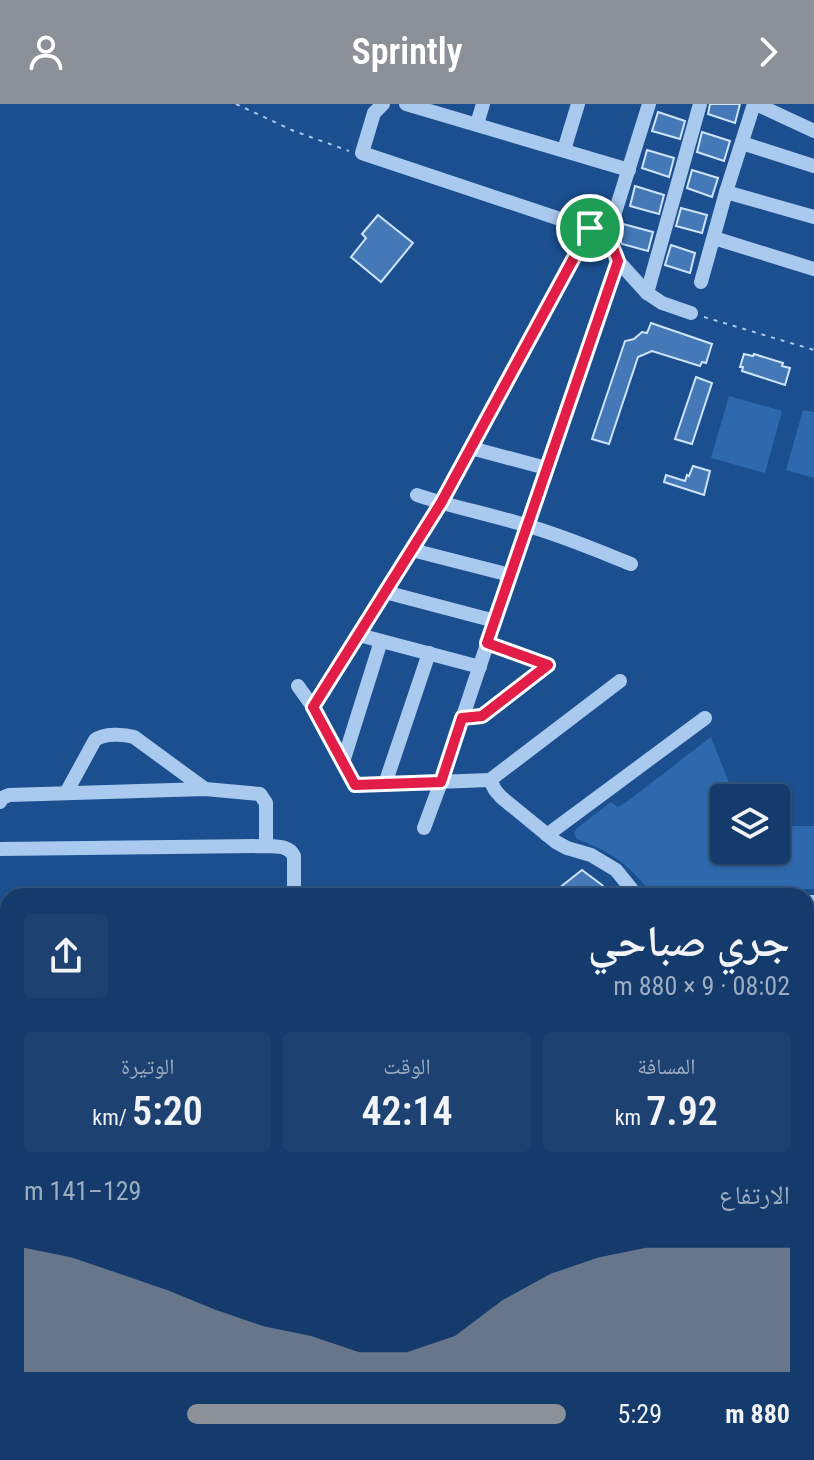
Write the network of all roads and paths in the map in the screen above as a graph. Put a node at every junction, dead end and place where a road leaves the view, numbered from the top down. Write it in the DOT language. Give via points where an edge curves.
graph roads {
  1 [pos="236,104"];
  2 [pos="383,104"];
  3 [pos="406,104"];
  4 [pos="483,104"];
  5 [pos="578,104"];
  6 [pos="649,104"];
  7 [pos="700,104"];
  8 [pos="755,104"];
  9 [pos="477,124"];
  10 [pos="814,131"];
  11 [pos="742,143"];
  12 [pos="564,150"];
  13 [pos="362,153"];
  14 [pos="814,166"];
  15 [pos="629,170"];
  16 [pos="726,192"];
  17 [pos="814,217"];
  18 [pos="590,228"];
  19 [pos="608,235"];
  20 [pos="714,238"];
  21 [pos="618,261"];
  22 [pos="814,269"];
  23 [pos="701,282"];
  24 [pos="647,293"];
  25 [pos="691,313"];
  26 [pos="814,350"];
  27 [pos="471,448"];
  28 [pos="546,468"];
  29 [pos="417,495"];
  30 [pos="441,503"];
  31 [pos="527,525"];
  32 [pos="412,550"];
  33 [pos="631,564"];
  34 [pos="510,575"];
  35 [pos="385,592"];
  36 [pos="495,621"];
  37 [pos="359,635"];
  38 [pos="381,641"];
  39 [pos="487,643"];
  40 [pos="429,653"];
  41 [pos="480,667"];
  42 [pos="620,681"];
  43 [pos="298,686"];
  44 [pos="313,707"];
  45 [pos="462,718"];
  46 [pos="705,718"];
  47 [pos="343,762"];
  48 [pos="490,780"];
  49 [pos="441,782"];
  50 [pos="385,784"];
  51 [pos="205,789"];
  52 [pos="66,793"];
  53 [pos="0,802"];
  54 [pos="424,828"];
  55 [pos="547,835"];
  56 [pos="266,846"];
  57 [pos="0,849"];
  58 [pos="294,888"];
  59 [pos="631,888"];
  1 -- 13 [label="path" via="294,131"];
  2 -- 13 [label="street" via="374,113"];
  3 -- 9 [label="street"];
  4 -- 9 [label="street"];
  5 -- 12 [label="street"];
  6 -- 15 [label="street"];
  7 -- 24 [label="street"];
  8 -- 10 [label="street"];
  8 -- 11 [label="street"];
  9 -- 12 [label="street"];
  11 -- 14 [label="street"];
  11 -- 16 [label="street"];
  12 -- 15 [label="street"];
  13 -- 18 [label="street"];
  15 -- 19 [label="street"];
  16 -- 17 [label="street"];
  16 -- 20 [label="street"];
  18 -- 19 [label="street"];
  18 -- 27 [label="street"];
  19 -- 21 [label="street"];
  20 -- 22 [label="street"];
  20 -- 23 [label="street"];
  21 -- 24 [label="street"];
  21 -- 28 [label="street"];
  24 -- 25 [label="street"];
  25 -- 26 [label="path"];
  27 -- 28 [label="street"];
  27 -- 30 [label="street"];
  28 -- 31 [label="street"];
  29 -- 30 [label="street"];
  30 -- 31 [label="street"];
  30 -- 32 [label="street"];
  31 -- 33 [label="street"];
  31 -- 34 [label="street"];
  32 -- 34 [label="street"];
  32 -- 35 [label="street"];
  34 -- 36 [label="street"];
  35 -- 36 [label="street"];
  35 -- 37 [label="street"];
  36 -- 39 [label="street"];
  37 -- 38 [label="street"];
  37 -- 44 [label="street"];
  38 -- 40 [label="street"];
  38 -- 47 [label="street"];
  39 -- 41 [label="street"];
  39 -- 45 [label="street" via="548,665 482,716"];
  40 -- 41 [label="street"];
  40 -- 50 [label="street"];
  41 -- 45 [label="street"];
  42 -- 48 [label="street"];
  43 -- 44 [label="street"];
  44 -- 47 [label="street"];
  45 -- 49 [label="street"];
  46 -- 55 [label="street"];
  47 -- 50 [label="street" via="355,785"];
  48 -- 49 [label="street"];
  48 -- 55 [label="street" via="501,797"];
  49 -- 50 [label="street"];
  49 -- 54 [label="street"];
  51 -- 52 [label="street"];
  51 -- 52 [label="street" via="134,737 103,735 95,740"];
  51 -- 56 [label="street" via="262,795"];
  52 -- 53 [label="street" via="9,795"];
  55 -- 59 [label="street" via="616,870"];
  56 -- 57 [label="street"];
  56 -- 58 [label="street" via="292,852"];
}
